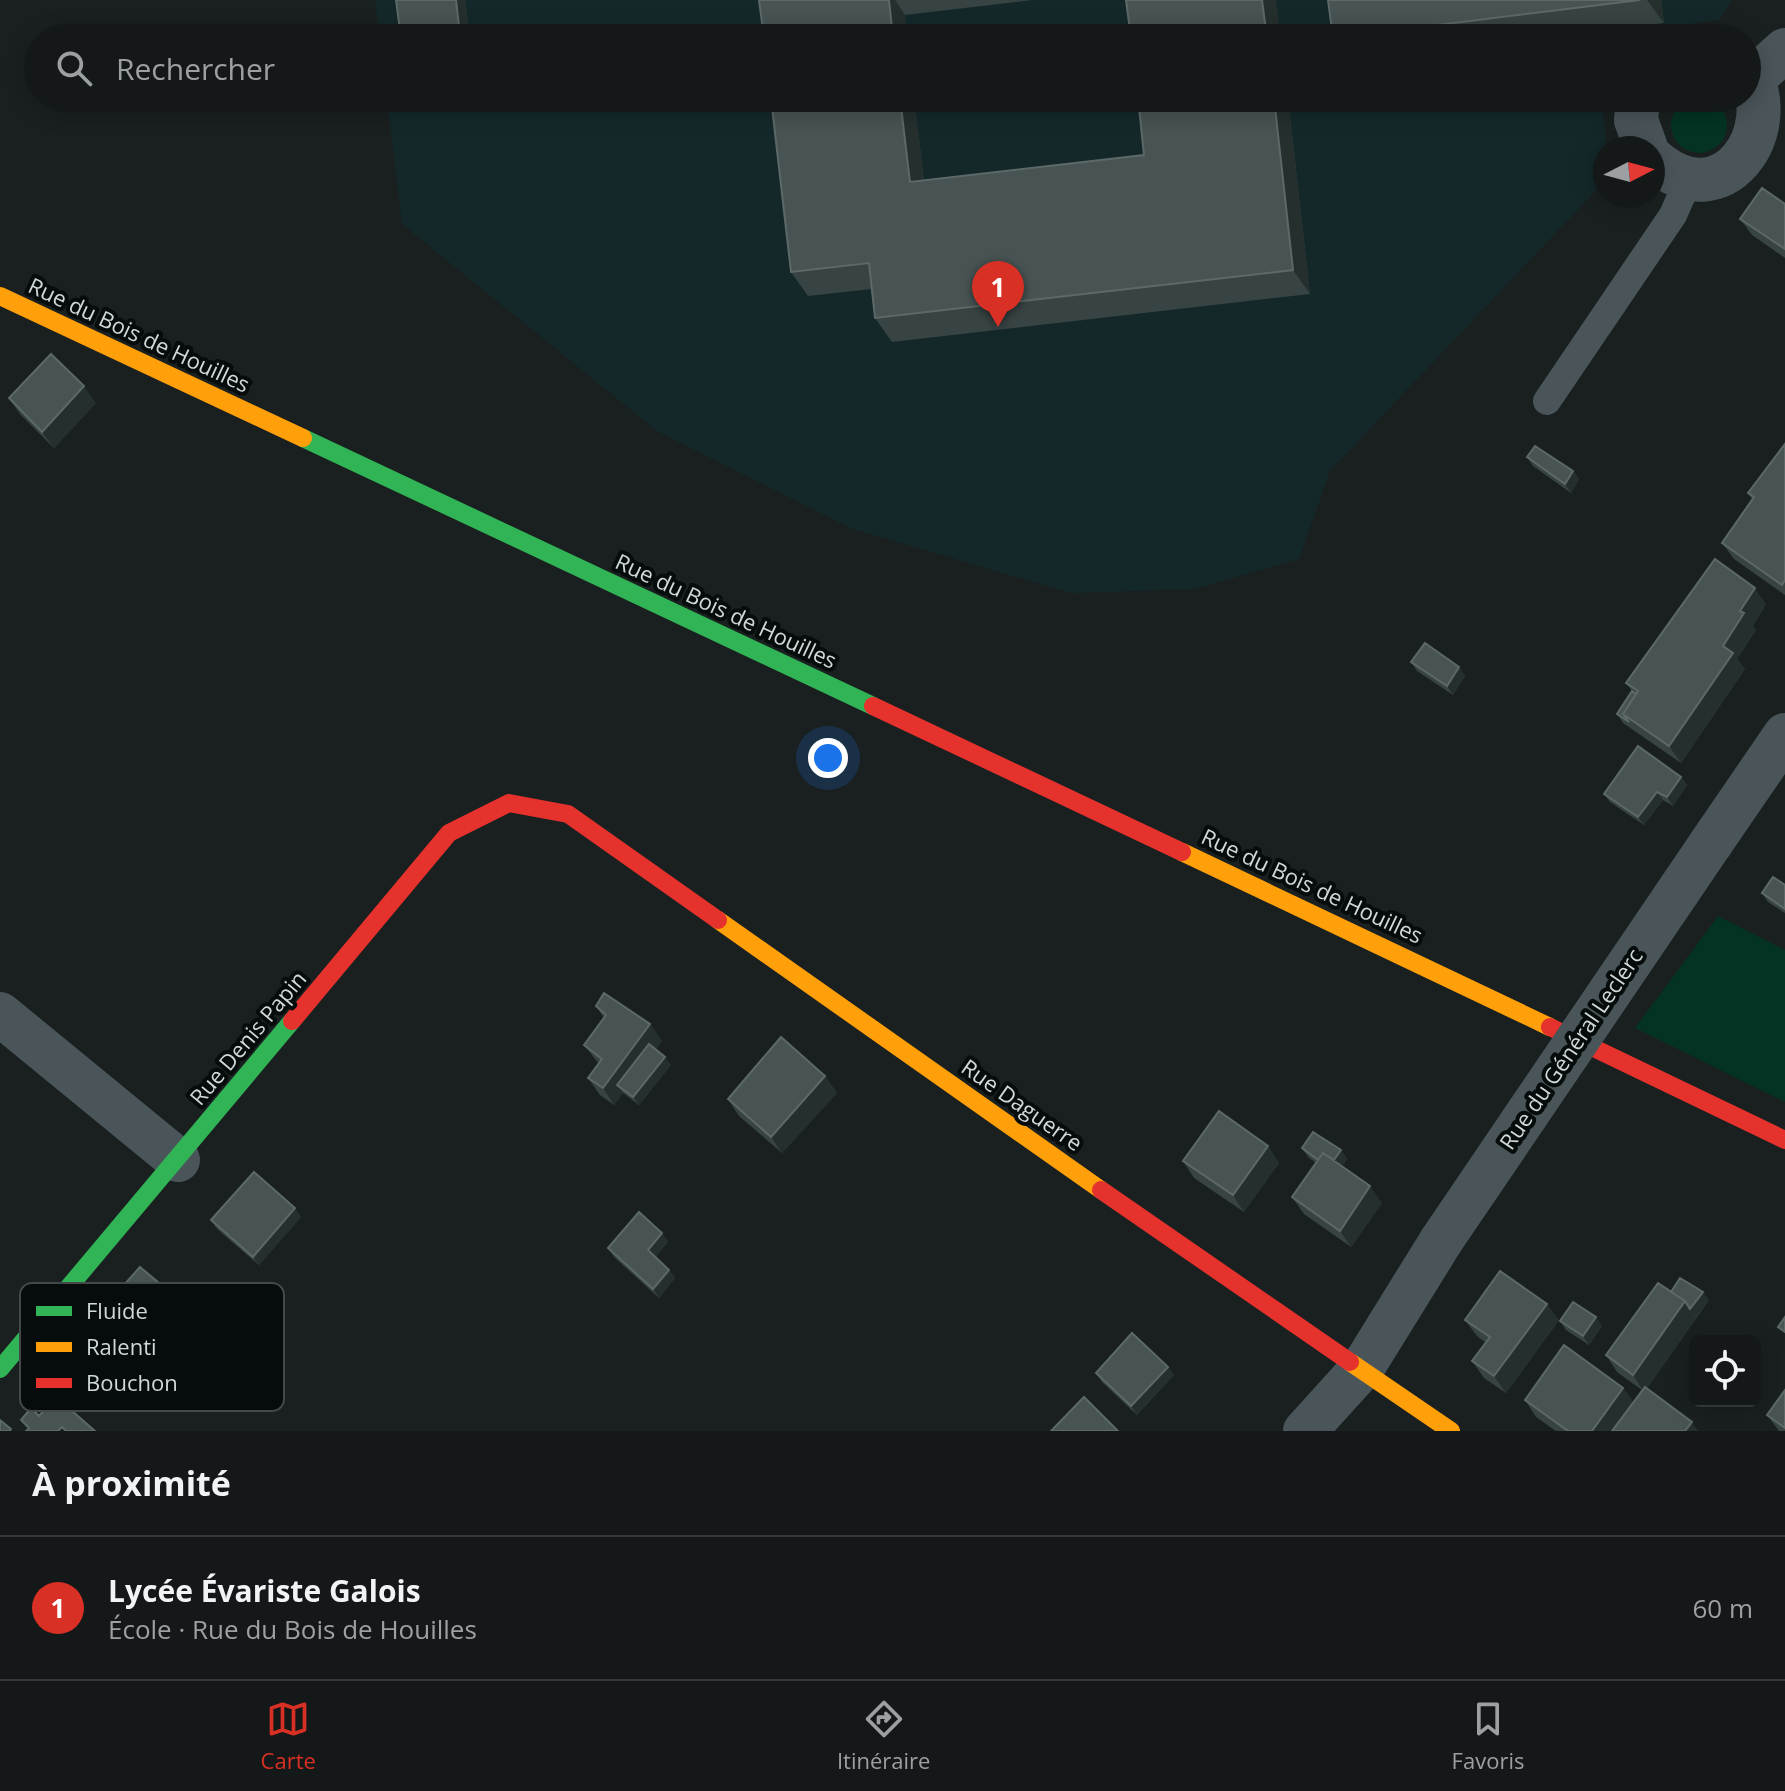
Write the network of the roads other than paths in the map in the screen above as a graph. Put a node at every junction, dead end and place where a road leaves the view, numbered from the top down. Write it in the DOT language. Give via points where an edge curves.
graph roads {
  1 [pos="1768,87"];
  2 [pos="1637,112"];
  3 [pos="1642,136"];
  4 [pos="1670,170"];
  5 [pos="0,296"];
  6 [pos="1547,401"];
  7 [pos="1785,735"];
  8 [pos="568,814"];
  9 [pos="0,1014"];
  10 [pos="1785,1140"];
  11 [pos="178,1160"];
  12 [pos="73,1283"];
  13 [pos="20,1346"];
  14 [pos="1363,1367"];
  15 [pos="0,1369"];
  16 [pos="1305,1431"];
  17 [pos="1451,1431"];
  1 -- 4 [label="street" via="1766,135 1744,168 1726,178"];
  2 -- 3 [label="street"];
  4 -- 6 [label="lane" via="1673,215"];
  5 -- 10 [label="main road, Rue du Bois de Houilles"];
  7 -- 14 [label="street, Rue du Général Leclerc, bridge" via="1441,1241"];
  8 -- 11 [label="main road, Rue Denis Papin" via="509,803 449,833"];
  8 -- 14 [label="main road, Rue Daguerre" via="1106,1194"];
  9 -- 11 [label="street"];
  11 -- 12 [label="main road, Rue Denis Papin"];
  13 -- 15 [label="main road, Rue Denis Papin"];
  14 -- 16 [label="street, Rue du Général Leclerc"];
  14 -- 17 [label="main road, Rue Daguerre"];
}
